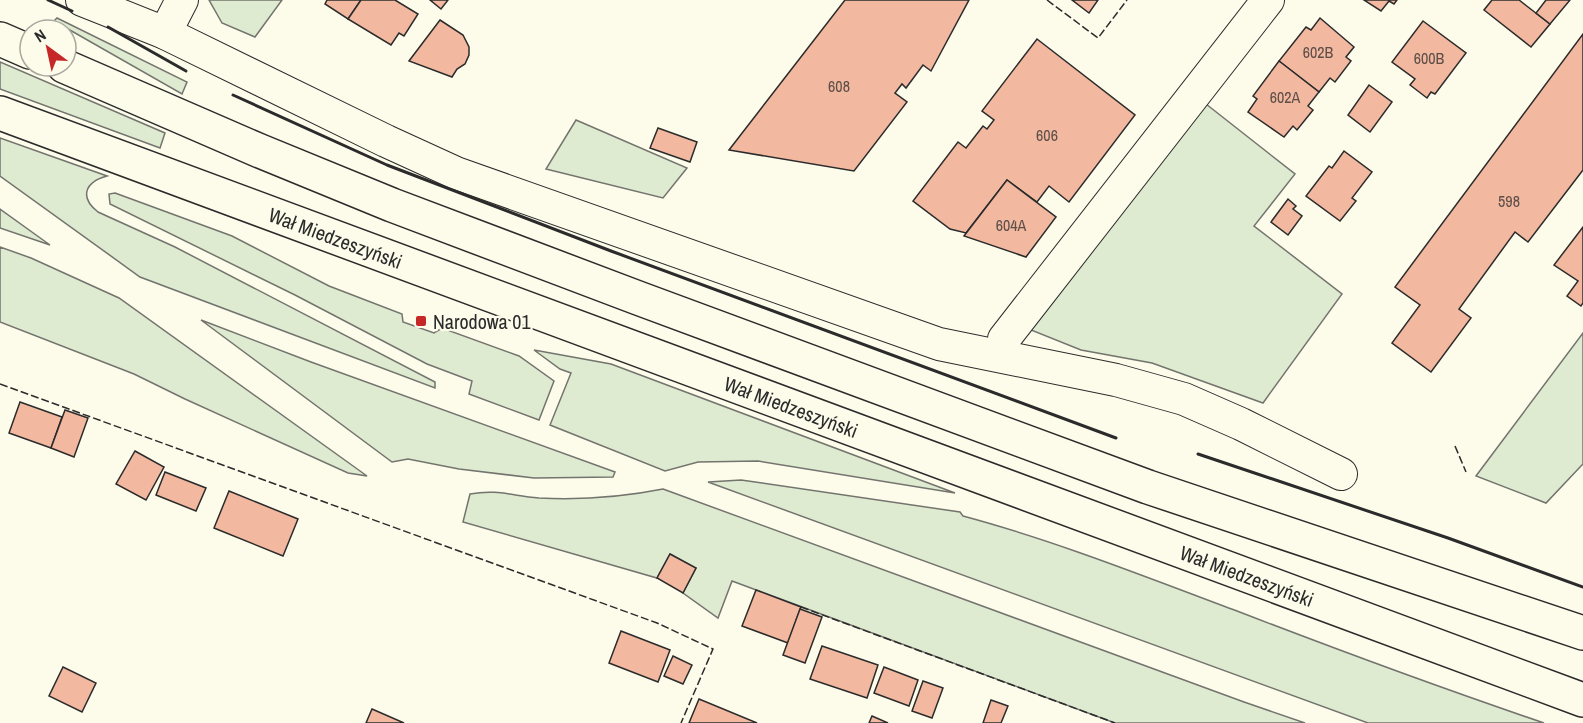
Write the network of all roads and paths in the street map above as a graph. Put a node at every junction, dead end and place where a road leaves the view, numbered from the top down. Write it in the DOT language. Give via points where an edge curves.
graph roads {
  1 [pos="82,0"];
  2 [pos="182,0"];
  3 [pos="1268,0"];
  4 [pos="165,33"];
  5 [pos="0,39"];
  6 [pos="18,47"];
  7 [pos="78,72"];
  8 [pos="0,113"];
  9 [pos="1004,339"];
  10 [pos="1341,474"];
  11 [pos="1583,633"];
  12 [pos="1583,700"];
  1 -- 4 [label="street"];
  2 -- 4 [label="street"];
  3 -- 9 [label="street"];
  4 -- 10 [label="street" via="456,173 939,344 1116,380 1184,399"];
  5 -- 6 [label="main road"];
  7 -- 11 [label="main road" via="392,206 649,303 1148,487"];
  8 -- 12 [label="main road, Wał Miedzeszyński"];
}
